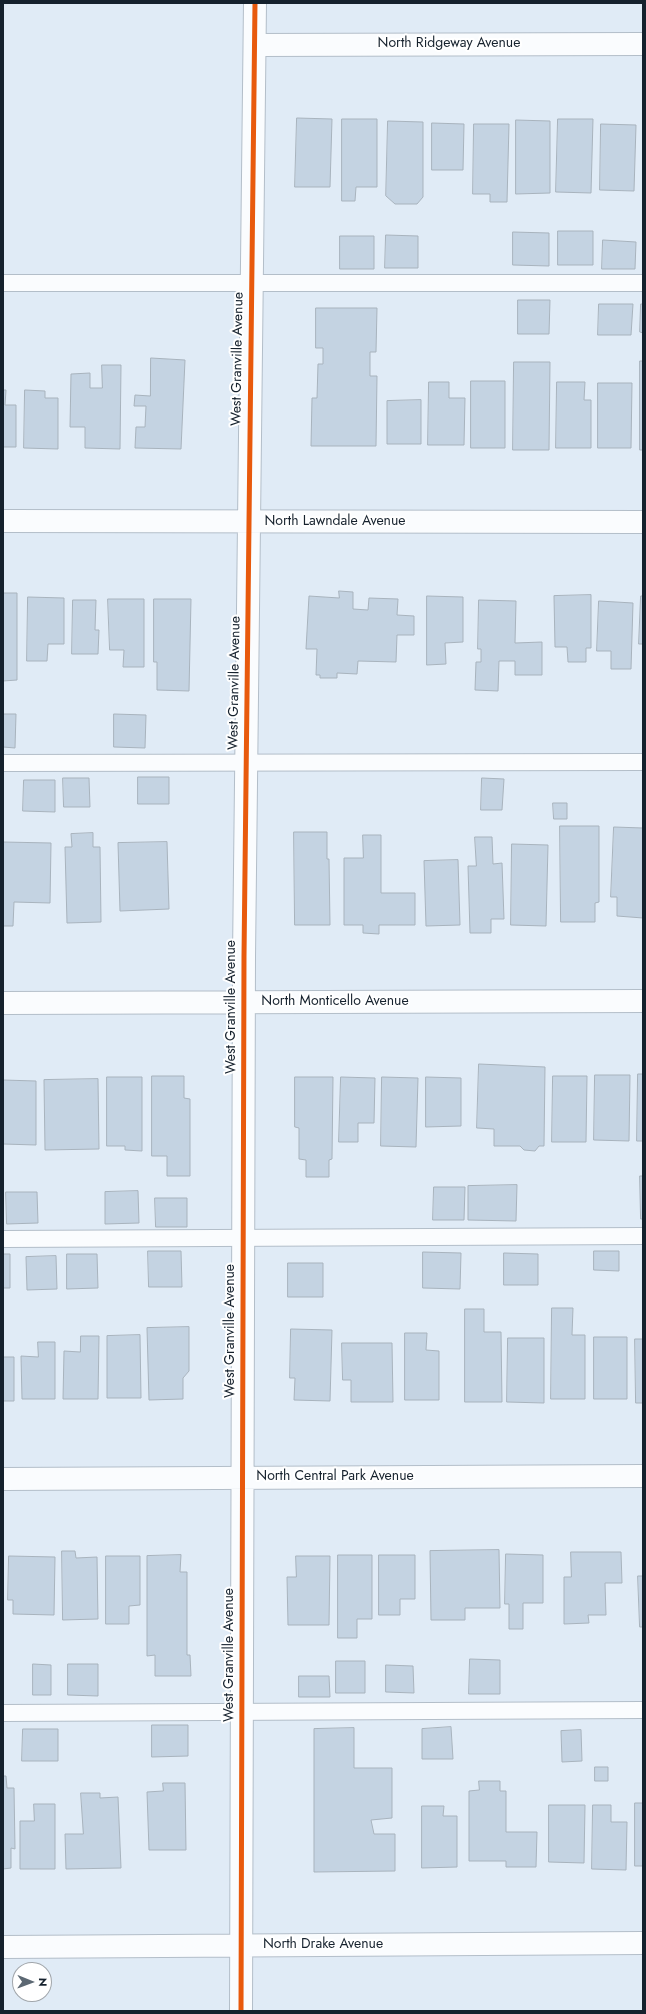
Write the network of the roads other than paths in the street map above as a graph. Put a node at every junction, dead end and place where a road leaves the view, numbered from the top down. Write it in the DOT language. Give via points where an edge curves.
graph roads {
  1 [pos="255,3"];
  2 [pos="643,44"];
  3 [pos="255,45"];
  4 [pos="3,283"];
  5 [pos="251,283"];
  6 [pos="643,283"];
  7 [pos="3,521"];
  8 [pos="249,521"];
  9 [pos="643,522"];
  10 [pos="246,762"];
  11 [pos="643,762"];
  12 [pos="3,763"];
  13 [pos="643,1001"];
  14 [pos="244,1002"];
  15 [pos="3,1003"];
  16 [pos="643,1236"];
  17 [pos="243,1238"];
  18 [pos="3,1239"];
  19 [pos="643,1476"];
  20 [pos="243,1478"];
  21 [pos="3,1479"];
  22 [pos="643,1710"];
  23 [pos="242,1712"];
  24 [pos="3,1713"];
  25 [pos="643,1943"];
  26 [pos="241,1946"];
  27 [pos="3,1947"];
  28 [pos="241,2011"];
  1 -- 3 [label="street, West Granville Avenue"];
  2 -- 3 [label="street, North Ridgeway Avenue"];
  3 -- 5 [label="street, West Granville Avenue"];
  4 -- 5 [label="lane"];
  5 -- 6 [label="lane"];
  5 -- 8 [label="street, West Granville Avenue"];
  7 -- 8 [label="street, North Lawndale Avenue"];
  8 -- 9 [label="street, North Lawndale Avenue"];
  8 -- 10 [label="street, West Granville Avenue"];
  10 -- 11 [label="lane"];
  10 -- 12 [label="lane"];
  10 -- 14 [label="street, West Granville Avenue"];
  13 -- 14 [label="street, North Monticello Avenue"];
  14 -- 15 [label="street, North Monticello Avenue"];
  14 -- 17 [label="street, West Granville Avenue"];
  16 -- 17 [label="lane"];
  17 -- 18 [label="lane"];
  17 -- 20 [label="street, West Granville Avenue"];
  19 -- 20 [label="street, North Central Park Avenue"];
  20 -- 21 [label="street, North Central Park Avenue"];
  20 -- 23 [label="street, West Granville Avenue"];
  22 -- 23 [label="lane"];
  23 -- 24 [label="lane"];
  23 -- 26 [label="street, West Granville Avenue"];
  25 -- 26 [label="street, North Drake Avenue"];
  26 -- 27 [label="street, North Drake Avenue"];
  26 -- 28 [label="street, West Granville Avenue"];
}
